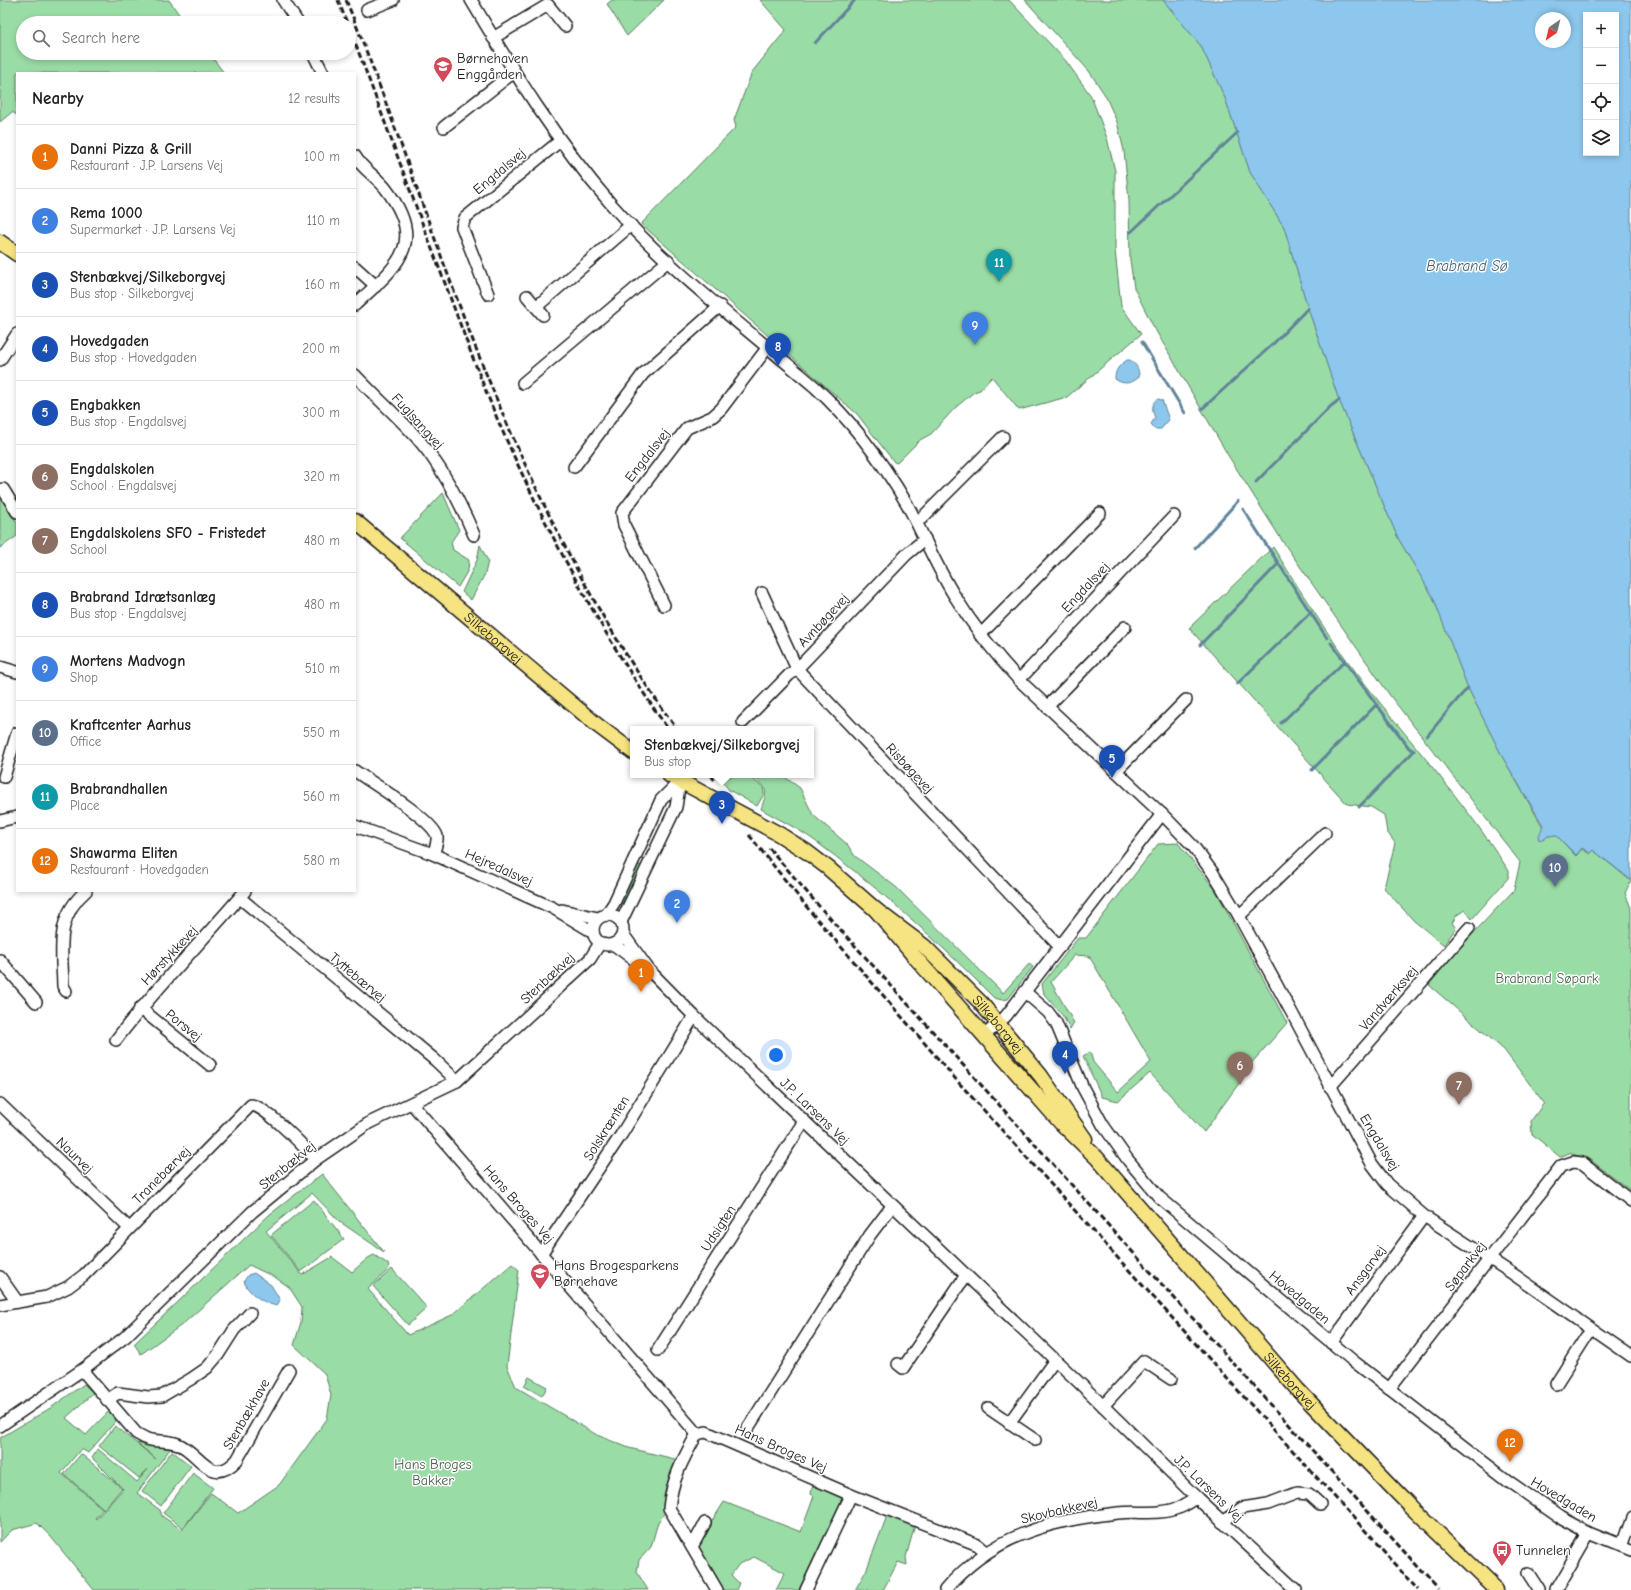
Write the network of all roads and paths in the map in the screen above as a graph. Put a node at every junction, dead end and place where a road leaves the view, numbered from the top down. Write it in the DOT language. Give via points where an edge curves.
graph roads {
  1 [pos="283,0"];
  2 [pos="393,0"];
  3 [pos="470,0"];
  4 [pos="367,10"];
  5 [pos="293,16"];
  6 [pos="565,26"];
  7 [pos="493,38"];
  8 [pos="316,60"];
  9 [pos="322,72"];
  10 [pos="514,72"];
  11 [pos="444,127"];
  12 [pos="560,141"];
  13 [pos="356,157"];
  14 [pos="631,226"];
  15 [pos="0,242"];
  16 [pos="16,253"];
  17 [pos="668,261"];
  18 [pos="356,268"];
  19 [pos="376,286"];
  20 [pos="488,294"];
  21 [pos="527,296"];
  22 [pos="356,305"];
  23 [pos="720,306"];
  24 [pos="16,336"];
  25 [pos="768,347"];
  26 [pos="0,360"];
  27 [pos="356,376"];
  28 [pos="523,383"];
  29 [pos="1003,437"];
  30 [pos="574,467"];
  31 [pos="3,489"];
  32 [pos="16,510"];
  33 [pos="1100,513"];
  34 [pos="1174,516"];
  35 [pos="356,522"];
  36 [pos="916,522"];
  37 [pos="474,535"];
  38 [pos="925,539"];
  39 [pos="762,593"];
  40 [pos="664,605"];
  41 [pos="1125,627"];
  42 [pos="980,635"];
  43 [pos="0,667"];
  44 [pos="797,669"];
  45 [pos="16,672"];
  46 [pos="1018,680"];
  47 [pos="1186,700"];
  48 [pos="1047,707"];
  49 [pos="744,722"];
  50 [pos="16,736"];
  51 [pos="630,750"];
  52 [pos="1116,770"];
  53 [pos="356,772"];
  54 [pos="4,777"];
  55 [pos="674,778"];
  56 [pos="1162,814"];
  57 [pos="16,817"];
  58 [pos="0,821"];
  59 [pos="356,826"];
  60 [pos="1325,833"];
  61 [pos="433,854"];
  62 [pos="85,892"];
  63 [pos="243,894"];
  64 [pos="553,908"];
  65 [pos="876,910"];
  66 [pos="602,916"];
  67 [pos="1240,916"];
  68 [pos="621,922"];
  69 [pos="1469,928"];
  70 [pos="593,932"];
  71 [pos="623,934"];
  72 [pos="600,943"];
  73 [pos="613,944"];
  74 [pos="1060,947"];
  75 [pos="0,960"];
  76 [pos="649,970"];
  77 [pos="66,991"];
  78 [pos="1025,992"];
  79 [pos="36,1002"];
  80 [pos="140,1008"];
  81 [pos="694,1016"];
  82 [pos="998,1024"];
  83 [pos="984,1036"];
  84 [pos="116,1040"];
  85 [pos="210,1065"];
  86 [pos="457,1081"];
  87 [pos="1330,1087"];
  88 [pos="0,1104"];
  89 [pos="412,1104"];
  90 [pos="804,1121"];
  91 [pos="1097,1158"];
  92 [pos="315,1160"];
  93 [pos="1631,1200"];
  94 [pos="892,1206"];
  95 [pos="1424,1216"];
  96 [pos="129,1228"];
  97 [pos="542,1254"];
  98 [pos="1490,1259"];
  99 [pos="966,1275"];
  100 [pos="0,1277"];
  101 [pos="17,1301"];
  102 [pos="0,1305"];
  103 [pos="250,1313"];
  104 [pos="1592,1329"];
  105 [pos="1331,1342"];
  106 [pos="658,1350"];
  107 [pos="1631,1356"];
  108 [pos="1055,1360"];
  109 [pos="898,1364"];
  110 [pos="82,1370"];
  111 [pos="289,1370"];
  112 [pos="1172,1379"];
  113 [pos="1556,1384"];
  114 [pos="1389,1389"];
  115 [pos="107,1400"];
  116 [pos="1103,1406"];
  117 [pos="988,1408"];
  118 [pos="1009,1423"];
  119 [pos="0,1426"];
  120 [pos="748,1428"];
  121 [pos="697,1434"];
  122 [pos="1035,1440"];
  123 [pos="851,1495"];
  124 [pos="1197,1498"];
  125 [pos="1320,1504"];
  126 [pos="1631,1518"];
  127 [pos="1222,1522"];
  128 [pos="705,1523"];
  129 [pos="1589,1533"];
  130 [pos="692,1547"];
  131 [pos="1626,1548"];
  132 [pos="986,1552"];
  133 [pos="1528,1573"];
  134 [pos="717,1590"];
  135 [pos="806,1590"];
  136 [pos="945,1590"];
  137 [pos="1296,1590"];
  138 [pos="1497,1590"];
  139 [pos="1539,1590"];
  140 [pos="1556,1590"];
  1 -- 5 [label="street"];
  2 -- 4 [label="street"];
  3 -- 7 [label="street, Engdalsvej"];
  6 -- 7 [label="street" via="548,5"];
  7 -- 10 [label="street, Engdalsvej"];
  8 -- 9 [label="street"];
  10 -- 11 [label="street"];
  10 -- 12 [label="street, Engdalsvej"];
  12 -- 14 [label="street, Engdalsvej"];
  12 -- 20 [label="street, Engdalsvej" via="465,218 462,227"];
  13 -- 19 [label="street" via="386,189 395,203 406,236 405,250 397,264"];
  14 -- 17 [label="street, Engdalsvej"];
  14 -- 21 [label="street" via="539,311"];
  15 -- 16 [label="main road"];
  17 -- 23 [label="street, Engdalsvej"];
  17 -- 28 [label="street"];
  18 -- 19 [label="street"];
  19 -- 22 [label="street"];
  23 -- 25 [label="street, Engdalsvej"];
  23 -- 30 [label="street" via="642,374"];
  24 -- 26 [label="street"];
  25 -- 36 [label="street, Engdalsvej" via="815,387 850,424 888,473"];
  25 -- 40 [label="street, Engdalsvej" via="721,409 712,417 687,428 622,513 624,525"];
  27 -- 37 [label="street, Fuglsangvej" via="432,458 466,516"];
  29 -- 36 [label="street"];
  31 -- 32 [label="street"];
  33 -- 42 [label="street"];
  34 -- 46 [label="street, Engdalsvej"];
  35 -- 51 [label="main road, Silkeborgvej" via="597,725"];
  36 -- 38 [label="street, Engdalsvej"];
  38 -- 42 [label="street, Engdalsvej" via="954,594"];
  38 -- 44 [label="street, Avnbøgevej" via="906,554"];
  39 -- 44 [label="street, Risbøgevej"];
  41 -- 48 [label="street"];
  42 -- 46 [label="street, Engdalsvej"];
  43 -- 45 [label="street"];
  44 -- 49 [label="street, Avnbøgevej"];
  44 -- 74 [label="street, Risbøgevej"];
  46 -- 48 [label="street, Engdalsvej"];
  47 -- 52 [label="street"];
  48 -- 52 [label="street, Engdalsvej"];
  50 -- 54 [label="street"];
  52 -- 56 [label="street, Engdalsvej"];
  53 -- 61 [label="street" via="399,801 431,828 437,836"];
  55 -- 65 [label="main road, Silkeborgvej" via="779,834 807,852"];
  55 -- 66 [label="street" via="661,800 614,903"];
  55 -- 68 [label="street" via="676,808"];
  56 -- 67 [label="street, Engdalsvej" via="1213,873"];
  56 -- 74 [label="street"];
  57 -- 58 [label="street"];
  59 -- 61 [label="street, Hejredalsvej"];
  60 -- 67 [label="street"];
  61 -- 64 [label="street, Hejredalsvej"];
  62 -- 77 [label="street" via="68,910 63,926 63,986"];
  63 -- 80 [label="street, Hørstykkevej"];
  63 -- 86 [label="street, Tyttebærvej"];
  64 -- 66 [label="street, Hejredalsvej"];
  64 -- 70 [label="street, Hejredalsvej"];
  65 -- 82 [label="main road, Silkeborgvej" via="924,946"];
  65 -- 83 [label="main road, Silkeborgvej"];
  66 -- 68 [label="street" via="616,917"];
  66 -- 70 [label="street" via="594,924"];
  67 -- 87 [label="street, Engdalsvej"];
  68 -- 71 [label="street"];
  69 -- 87 [label="street, Vandværksvej"];
  70 -- 72 [label="street"];
  71 -- 73 [label="street"];
  71 -- 76 [label="street, J.P. Larsens Vej"];
  72 -- 73 [label="street"];
  72 -- 86 [label="street, Stenbækvej" via="590,959"];
  73 -- 76 [label="street, J.P. Larsens Vej"];
  74 -- 78 [label="street"];
  75 -- 79 [label="street"];
  76 -- 81 [label="street, J.P. Larsens Vej"];
  78 -- 82 [label="street"];
  78 -- 105 [label="street, Hovedgaden" via="1048,1012 1056,1023 1083,1088 1103,1125 1159,1197"];
  80 -- 84 [label="street, Hørstykkevej"];
  80 -- 85 [label="street, Porsvej"];
  81 -- 90 [label="street, J.P. Larsens Vej"];
  81 -- 97 [label="street, Solskrænten"];
  82 -- 83 [label="street"];
  82 -- 91 [label="main road, Silkeborgvej" via="1042,1076"];
  83 -- 91 [label="main road, Silkeborgvej" via="1061,1123"];
  86 -- 89 [label="street, Stenbækvej"];
  87 -- 95 [label="street, Engdalsvej" via="1372,1164 1387,1184"];
  88 -- 96 [label="street, Naurvej"];
  89 -- 92 [label="street, Stenbækvej" via="369,1123"];
  89 -- 97 [label="street, Hans Broges Vej"];
  90 -- 94 [label="street, J.P. Larsens Vej"];
  90 -- 106 [label="street, Udsigten"];
  91 -- 138 [label="main road, Silkeborgvej" via="1328,1422"];
  92 -- 96 [label="street, Tranebærvej" via="307,1148 265,1111 251,1105"];
  92 -- 110 [label="street, Stenbækvej" via="252,1212 125,1337"];
  93 -- 98 [label="street, Søparkvej" via="1589,1167 1578,1163 1566,1164 1553,1174"];
  94 -- 99 [label="street, J.P. Larsens Vej"];
  94 -- 120 [label="street" via="870,1235"];
  95 -- 98 [label="street, Engdalsvej"];
  95 -- 105 [label="street, Ansgarvej"];
  96 -- 101 [label="street, Tranebærvej" via="84,1275 68,1287 48,1297"];
  97 -- 121 [label="street, Hans Broges Vej"];
  98 -- 104 [label="street, Engdalsvej"];
  98 -- 114 [label="street, Søparkvej"];
  99 -- 108 [label="street, J.P. Larsens Vej"];
  99 -- 109 [label="street" via="903,1368"];
  100 -- 101 [label="street"];
  101 -- 102 [label="street, Tranebærvej"];
  103 -- 115 [label="street" via="234,1330 218,1356 207,1368 162,1396 118,1393"];
  104 -- 107 [label="street, Engdalsvej"];
  104 -- 113 [label="street"];
  105 -- 114 [label="street, Hovedgaden"];
  108 -- 116 [label="street, J.P. Larsens Vej"];
  108 -- 118 [label="street"];
  110 -- 115 [label="street, Stenbækhave"];
  110 -- 119 [label="street, Stenbækvej"];
  111 -- 115 [label="street, Stenbækhave" via="237,1460 222,1470 211,1470 177,1443 148,1439 136,1433"];
  112 -- 116 [label="street" via="1144,1361"];
  114 -- 129 [label="street, Hovedgaden" via="1534,1500"];
  116 -- 124 [label="street, J.P. Larsens Vej"];
  117 -- 118 [label="street"];
  118 -- 122 [label="street"];
  121 -- 123 [label="street, Hans Broges Vej" via="706,1432"];
  121 -- 130 [label="street" via="678,1467 669,1508"];
  123 -- 132 [label="street, Hans Broges Vej" via="978,1545"];
  123 -- 135 [label="street"];
  124 -- 127 [label="street, J.P. Larsens Vej"];
  124 -- 132 [label="street, Skovbakkevej" via="1169,1511 1111,1514 1044,1526"];
  125 -- 127 [label="street" via="1309,1494 1296,1493 1268,1504 1242,1508"];
  126 -- 131 [label="street"];
  127 -- 137 [label="street, J.P. Larsens Vej"];
  128 -- 130 [label="street"];
  129 -- 131 [label="street, Hovedgaden"];
  129 -- 140 [label="street"];
  130 -- 134 [label="street"];
  132 -- 136 [label="street, Skovbakkevej" via="958,1575"];
  133 -- 139 [label="street"];
}
